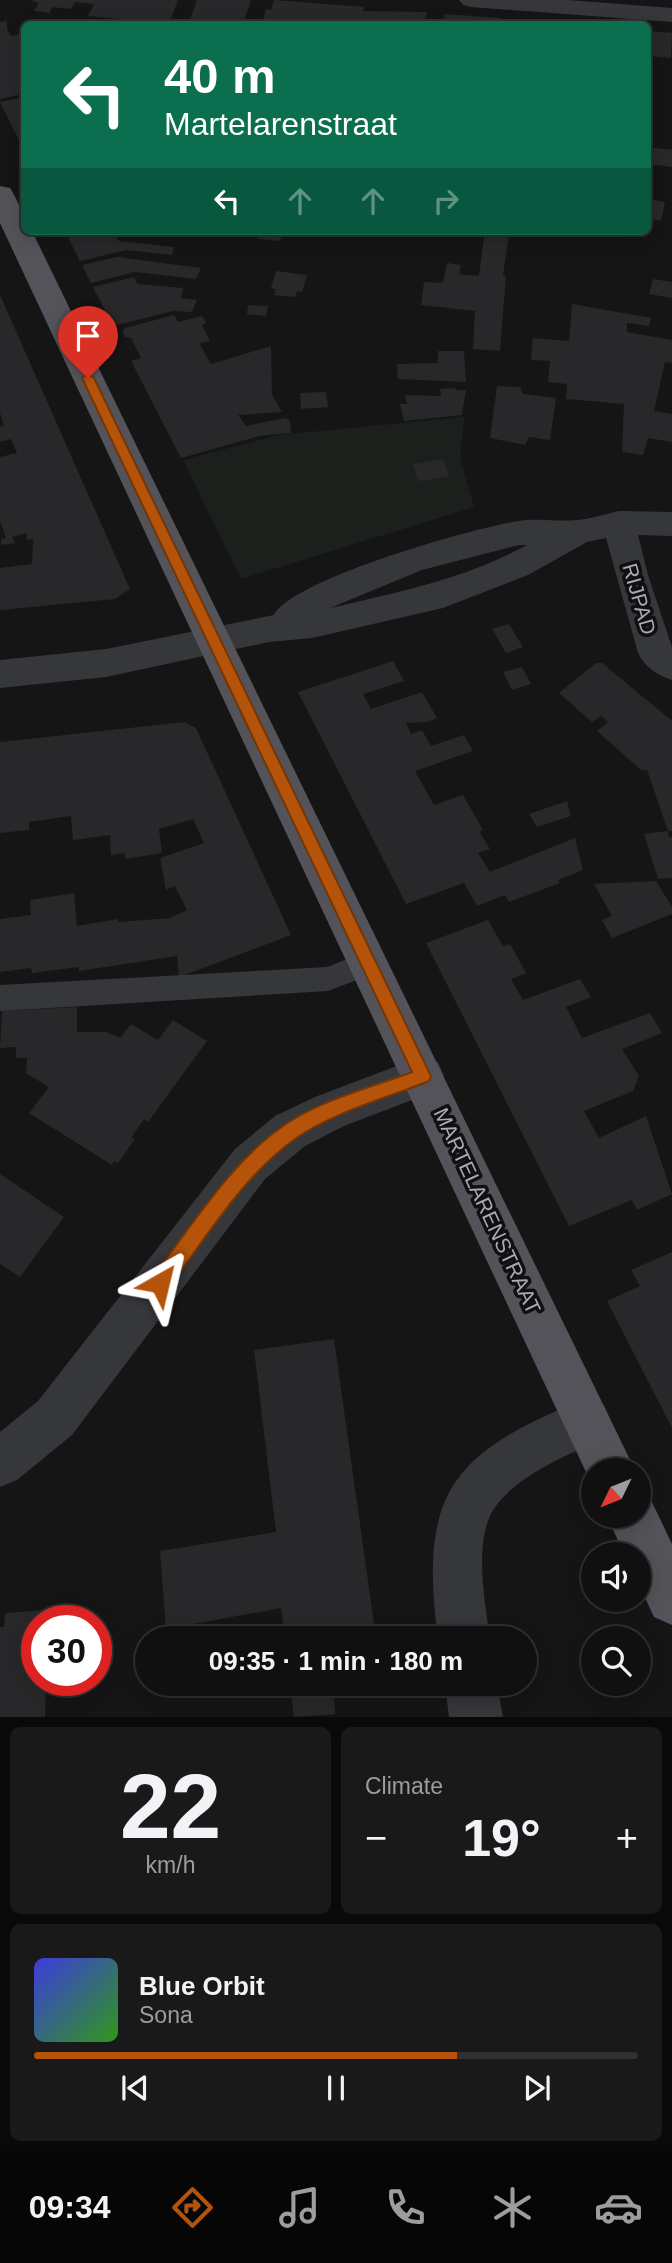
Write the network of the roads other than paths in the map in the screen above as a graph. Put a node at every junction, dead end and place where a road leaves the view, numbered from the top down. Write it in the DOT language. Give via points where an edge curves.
graph roads {
  1 [pos="471,0"];
  2 [pos="672,15"];
  3 [pos="0,194"];
  4 [pos="619,523"];
  5 [pos="672,524"];
  6 [pos="215,641"];
  7 [pos="672,666"];
  8 [pos="0,674"];
  9 [pos="368,963"];
  10 [pos="0,998"];
  11 [pos="422,1076"];
  12 [pos="587,1422"];
  13 [pos="604,1458"];
  14 [pos="0,1463"];
  15 [pos="638,1528"];
  16 [pos="672,1599"];
  17 [pos="463,1626"];
  18 [pos="472,1696"];
  19 [pos="475,1717"];
  1 -- 2 [label="street"];
  3 -- 6 [label="main road, MARTELARENSTRAAT"];
  4 -- 5 [label="street"];
  4 -- 6 [label="street" via="578,532 516,566 443,595"];
  4 -- 7 [label="street, RIJPAD" via="655,653"];
  6 -- 8 [label="street" via="106,663"];
  6 -- 9 [label="main road, MARTELARENSTRAAT"];
  9 -- 10 [label="lane" via="328,979"];
  9 -- 11 [label="main road, MARTELARENSTRAAT"];
  11 -- 12 [label="main road, MARTELARENSTRAAT"];
  11 -- 14 [label="street" via="290,1131 250,1164 55,1418"];
  12 -- 13 [label="main road, MARTELARENSTRAAT"];
  12 -- 17 [label="street" via="555,1435 483,1483 461,1532 458,1578"];
  15 -- 16 [label="main road"];
  18 -- 19 [label="street"];
}
